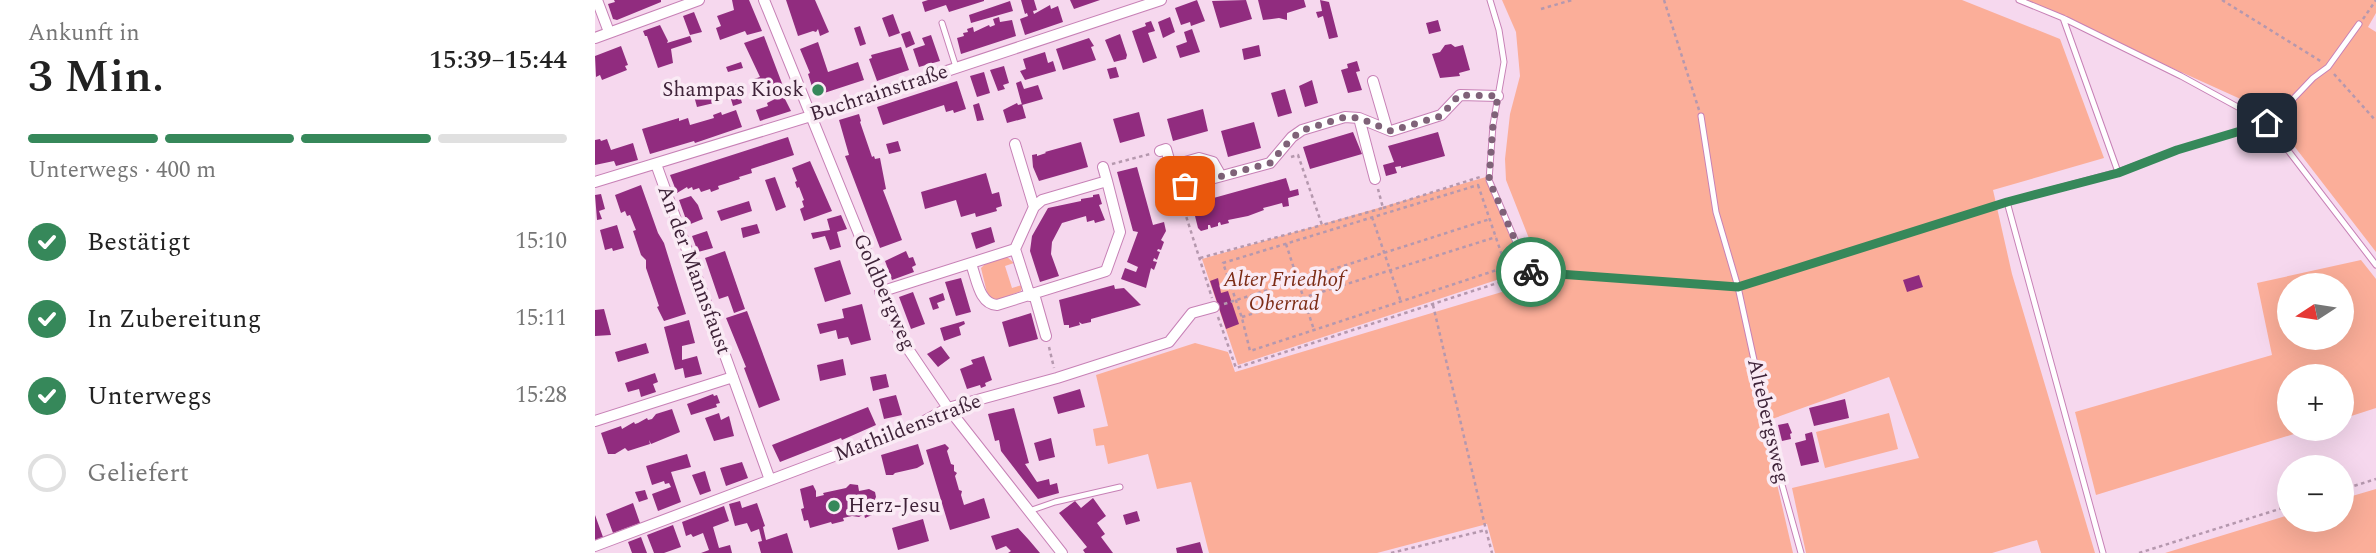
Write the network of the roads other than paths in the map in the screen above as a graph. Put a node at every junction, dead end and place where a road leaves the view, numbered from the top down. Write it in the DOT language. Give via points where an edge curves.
graph roads {
  1 [pos="597,0"];
  2 [pos="699,0"];
  3 [pos="764,0"];
  4 [pos="1161,0"];
  5 [pos="1490,0"];
  6 [pos="2019,0"];
  7 [pos="2063,18"];
  8 [pos="942,23"];
  9 [pos="2359,24"];
  10 [pos="609,33"];
  11 [pos="595,38"];
  12 [pos="956,68"];
  13 [pos="1373,81"];
  14 [pos="1498,96"];
  15 [pos="811,116"];
  16 [pos="1701,116"];
  17 [pos="1359,118"];
  18 [pos="2267,123"];
  19 [pos="1387,130"];
  20 [pos="1015,144"];
  21 [pos="1160,151"];
  22 [pos="656,164"];
  23 [pos="1171,166"];
  24 [pos="1103,167"];
  25 [pos="2118,173"];
  26 [pos="1221,176"];
  27 [pos="1375,179"];
  28 [pos="1107,181"];
  29 [pos="595,182"];
  30 [pos="2007,202"];
  31 [pos="1034,207"];
  32 [pos="1015,249"];
  33 [pos="971,264"];
  34 [pos="2376,265"];
  35 [pos="1738,287"];
  36 [pos="880,292"];
  37 [pos="1032,295"];
  38 [pos="1215,307"];
  39 [pos="1046,336"];
  40 [pos="733,377"];
  41 [pos="948,408"];
  42 [pos="595,421"];
  43 [pos="770,480"];
  44 [pos="1120,486"];
  45 [pos="1029,511"];
  46 [pos="595,546"];
  47 [pos="1062,553"];
  48 [pos="1801,553"];
  49 [pos="2103,553"];
  1 -- 10 [label="street"];
  2 -- 10 [label="street"];
  3 -- 15 [label="street, Goldbergweg"];
  4 -- 12 [label="street, Buchrainstraße"];
  5 -- 14 [label="lane" via="1503,48"];
  6 -- 7 [label="lane"];
  7 -- 18 [label="lane"];
  7 -- 25 [label="lane"];
  8 -- 12 [label="lane"];
  9 -- 18 [label="lane" via="2326,65"];
  10 -- 11 [label="street"];
  12 -- 15 [label="street, Buchrainstraße"];
  13 -- 19 [label="street"];
  14 -- 19 [label="street" via="1464,93 1435,119"];
  14 -- 35 [label="lane" via="1489,174 1529,272"];
  15 -- 22 [label="street, Buchrainstraße"];
  15 -- 36 [label="street, Goldbergweg"];
  16 -- 35 [label="lane, Altebergsweg" via="1716,212"];
  17 -- 19 [label="street"];
  17 -- 26 [label="street" via="1345,117 1303,130 1270,163"];
  17 -- 27 [label="street"];
  18 -- 25 [label="lane"];
  18 -- 34 [label="lane"];
  20 -- 31 [label="street"];
  21 -- 23 [label="street" via="1166,149"];
  22 -- 29 [label="street, Buchrainstraße"];
  22 -- 40 [label="street, An der Mannsfaust"];
  23 -- 26 [label="street" via="1199,158 1213,162"];
  23 -- 26 [label="street" via="1176,184 1185,186"];
  24 -- 28 [label="street"];
  25 -- 30 [label="lane"];
  28 -- 31 [label="street" via="1042,200"];
  28 -- 37 [label="street" via="1119,232 1106,271"];
  30 -- 35 [label="lane"];
  30 -- 49 [label="lane"];
  31 -- 32 [label="street"];
  32 -- 33 [label="street"];
  32 -- 37 [label="street"];
  33 -- 36 [label="street"];
  33 -- 37 [label="street" via="984,301 991,305"];
  35 -- 48 [label="lane, Altebergsweg"];
  36 -- 41 [label="street, Goldbergweg" via="902,340"];
  37 -- 39 [label="street"];
  38 -- 41 [label="street, Mathildenstraße" via="1192,313 1169,342"];
  40 -- 42 [label="street, An der Mannsfaust"];
  40 -- 43 [label="street, An der Mannsfaust"];
  41 -- 43 [label="street, Mathildenstraße" via="919,424"];
  41 -- 45 [label="street, Goldbergweg"];
  43 -- 46 [label="street, Mathildenstraße"];
  44 -- 45 [label="lane"];
  45 -- 47 [label="street, Goldbergweg"];
}
